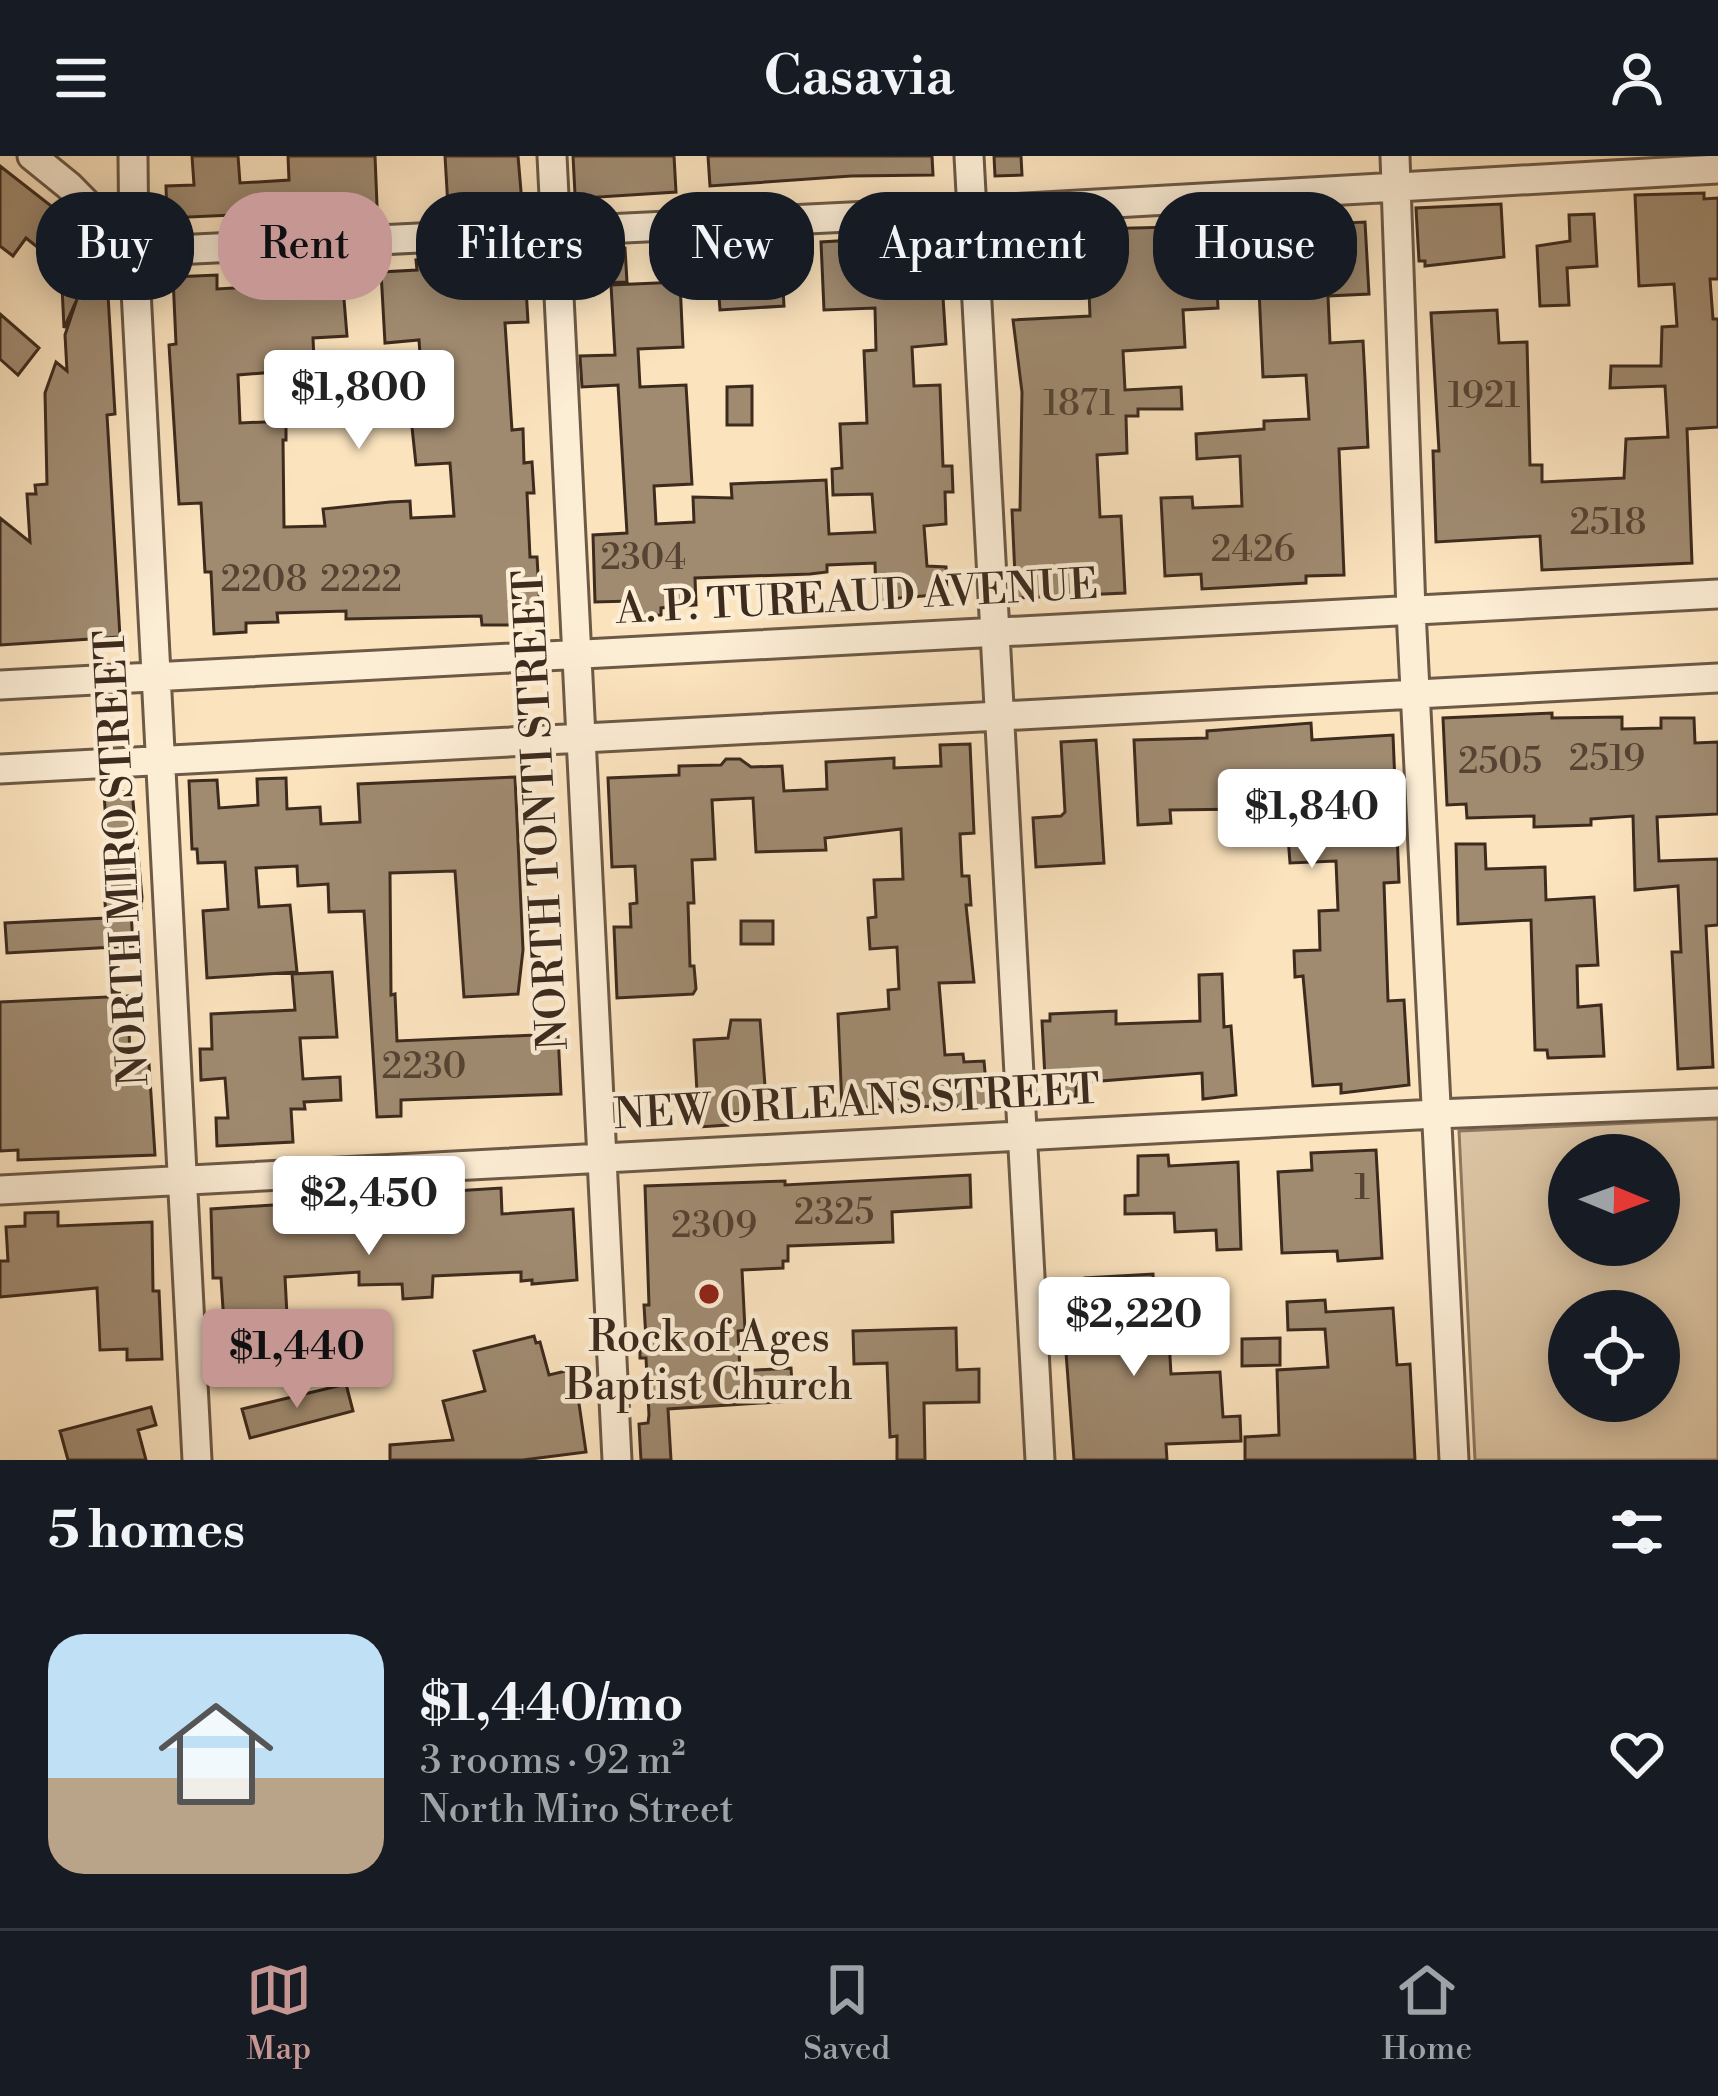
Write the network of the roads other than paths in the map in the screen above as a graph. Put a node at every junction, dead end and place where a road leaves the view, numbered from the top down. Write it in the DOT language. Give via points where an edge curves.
graph roads {
  1 [pos="32,156"];
  2 [pos="133,156"];
  3 [pos="552,156"];
  4 [pos="969,156"];
  5 [pos="1395,156"];
  6 [pos="1718,169"];
  7 [pos="1397,188"];
  8 [pos="75,192"];
  9 [pos="133,192"];
  10 [pos="553,192"];
  11 [pos="971,192"];
  12 [pos="1129,203"];
  13 [pos="838,217"];
  14 [pos="625,226"];
  15 [pos="416,237"];
  16 [pos="194,249"];
  17 [pos="136,300"];
  18 [pos="558,300"];
  19 [pos="977,300"];
  20 [pos="1718,594"];
  21 [pos="1411,610"];
  22 [pos="994,633"];
  23 [pos="576,655"];
  24 [pos="156,677"];
  25 [pos="1718,678"];
  26 [pos="0,686"];
  27 [pos="1416,694"];
  28 [pos="999,716"];
  29 [pos="580,738"];
  30 [pos="160,760"];
  31 [pos="0,769"];
  32 [pos="1718,1103"];
  33 [pos="1436,1114"];
  34 [pos="1023,1138"];
  35 [pos="602,1158"];
  36 [pos="182,1180"];
  37 [pos="0,1190"];
  38 [pos="196,1460"];
  39 [pos="617,1460"];
  40 [pos="1040,1460"];
  41 [pos="1454,1460"];
  1 -- 8 [label="street"];
  2 -- 9 [label="street, NORTH MIRO STREET"];
  3 -- 10 [label="street, NORTH TONTI STREET"];
  4 -- 11 [label="street"];
  5 -- 7 [label="street"];
  6 -- 7 [label="street"];
  7 -- 12 [label="street"];
  7 -- 21 [label="street"];
  13 -- 14 [label="street"];
  15 -- 16 [label="street"];
  17 -- 24 [label="street, NORTH MIRO STREET"];
  18 -- 23 [label="street, NORTH TONTI STREET"];
  19 -- 22 [label="street"];
  20 -- 21 [label="street, A. P. TUREAUD AVENUE"];
  21 -- 22 [label="street, A. P. TUREAUD AVENUE"];
  21 -- 27 [label="street"];
  22 -- 23 [label="street, A. P. TUREAUD AVENUE"];
  22 -- 28 [label="street"];
  23 -- 24 [label="street, A. P. TUREAUD AVENUE"];
  23 -- 29 [label="street, NORTH TONTI STREET"];
  24 -- 26 [label="street, A. P. TUREAUD AVENUE"];
  24 -- 30 [label="street, NORTH MIRO STREET"];
  25 -- 27 [label="street"];
  27 -- 28 [label="street"];
  27 -- 33 [label="street"];
  28 -- 29 [label="street"];
  28 -- 34 [label="street"];
  29 -- 30 [label="street"];
  29 -- 35 [label="street, NORTH TONTI STREET"];
  30 -- 31 [label="street"];
  30 -- 36 [label="street, NORTH MIRO STREET"];
  32 -- 33 [label="street, NEW ORLEANS STREET"];
  33 -- 34 [label="street, NEW ORLEANS STREET"];
  33 -- 41 [label="street"];
  34 -- 35 [label="street, NEW ORLEANS STREET"];
  34 -- 40 [label="street"];
  35 -- 36 [label="street, NEW ORLEANS STREET"];
  35 -- 39 [label="street, NORTH TONTI STREET"];
  36 -- 37 [label="street, NEW ORLEANS STREET"];
  36 -- 38 [label="street, NORTH MIRO STREET"];
}
